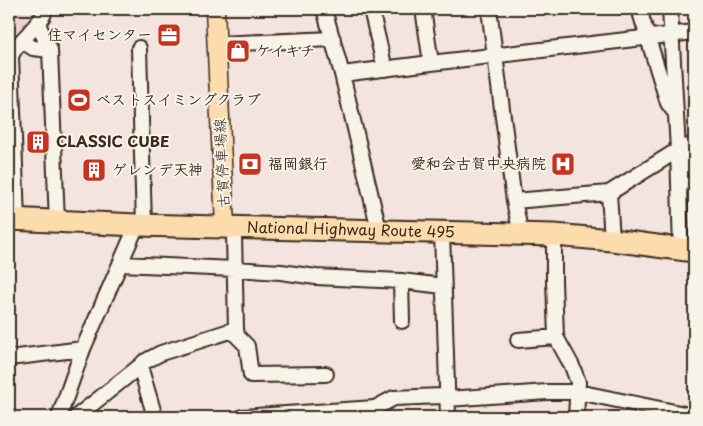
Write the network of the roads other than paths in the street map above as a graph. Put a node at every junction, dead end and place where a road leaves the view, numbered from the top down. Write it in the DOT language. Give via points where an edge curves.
graph roads {
  1 [pos="44,9"];
  2 [pos="215,9"];
  3 [pos="371,9"];
  4 [pos="423,9"];
  5 [pos="489,9"];
  6 [pos="640,9"];
  7 [pos="670,9"];
  8 [pos="328,10"];
  9 [pos="38,24"];
  10 [pos="694,32"];
  11 [pos="671,35"];
  12 [pos="648,38"];
  13 [pos="333,40"];
  14 [pos="22,41"];
  15 [pos="216,44"];
  16 [pos="139,48"];
  17 [pos="50,50"];
  18 [pos="495,55"];
  19 [pos="431,63"];
  20 [pos="385,69"];
  21 [pos="342,74"];
  22 [pos="676,112"];
  23 [pos="694,144"];
  24 [pos="678,150"];
  25 [pos="694,189"];
  26 [pos="610,193"];
  27 [pos="514,201"];
  28 [pos="13,220"];
  29 [pos="57,222"];
  30 [pos="141,225"];
  31 [pos="225,227"];
  32 [pos="379,230"];
  33 [pos="442,232"];
  34 [pos="521,234"];
  35 [pos="554,235"];
  36 [pos="612,240"];
  37 [pos="688,250"];
  38 [pos="121,264"];
  39 [pos="234,269"];
  40 [pos="401,281"];
  41 [pos="443,286"];
  42 [pos="402,321"];
  43 [pos="236,329"];
  44 [pos="556,337"];
  45 [pos="518,340"];
  46 [pos="83,349"];
  47 [pos="9,358"];
  48 [pos="140,366"];
  49 [pos="326,374"];
  50 [pos="578,392"];
  51 [pos="447,399"];
  52 [pos="694,416"];
  53 [pos="59,417"];
  54 [pos="76,417"];
  55 [pos="155,417"];
  56 [pos="242,417"];
  57 [pos="448,417"];
  58 [pos="576,417"];
  1 -- 9 [label="street"];
  2 -- 15 [label="main road, 古賀停車場線"];
  3 -- 20 [label="street"];
  4 -- 19 [label="street"];
  5 -- 18 [label="street"];
  6 -- 12 [label="street"];
  7 -- 11 [label="street"];
  8 -- 13 [label="street"];
  9 -- 14 [label="street"];
  9 -- 17 [label="street"];
  10 -- 11 [label="street"];
  11 -- 12 [label="street"];
  11 -- 22 [label="street"];
  12 -- 18 [label="street"];
  12 -- 22 [label="street" via="668,103"];
  13 -- 15 [label="street"];
  13 -- 21 [label="street"];
  14 -- 17 [label="street" via="33,48"];
  14 -- 28 [label="street" via="11,56"];
  15 -- 31 [label="main road, 古賀停車場線"];
  16 -- 30 [label="street"];
  17 -- 29 [label="street"];
  18 -- 19 [label="street"];
  18 -- 27 [label="street"];
  19 -- 20 [label="street"];
  20 -- 21 [label="street"];
  21 -- 32 [label="street"];
  22 -- 24 [label="street"];
  23 -- 24 [label="street"];
  24 -- 25 [label="street" via="686,161"];
  24 -- 26 [label="street"];
  24 -- 37 [label="street"];
  26 -- 27 [label="street"];
  26 -- 36 [label="street"];
  27 -- 34 [label="street"];
  28 -- 29 [label="highway, National Highway Route 495"];
  29 -- 30 [label="highway, National Highway Route 495"];
  30 -- 31 [label="highway, National Highway Route 495"];
  30 -- 38 [label="street"];
  31 -- 32 [label="highway, National Highway Route 495"];
  31 -- 39 [label="street" via="234,234"];
  32 -- 33 [label="highway, National Highway Route 495"];
  33 -- 34 [label="highway, National Highway Route 495"];
  33 -- 41 [label="street"];
  34 -- 35 [label="highway, National Highway Route 495"];
  35 -- 36 [label="highway, National Highway Route 495"];
  35 -- 44 [label="street"];
  36 -- 37 [label="highway, National Highway Route 495"];
  38 -- 39 [label="street"];
  38 -- 46 [label="street"];
  39 -- 40 [label="street"];
  39 -- 43 [label="street"];
  40 -- 41 [label="street"];
  40 -- 42 [label="street"];
  41 -- 51 [label="street"];
  43 -- 48 [label="street" via="161,353"];
  43 -- 49 [label="street" via="236,336 247,346 251,375"];
  44 -- 45 [label="street"];
  44 -- 50 [label="street" via="572,366"];
  46 -- 47 [label="street"];
  46 -- 53 [label="street"];
  48 -- 54 [label="street"];
  48 -- 55 [label="street"];
  50 -- 51 [label="street"];
  50 -- 52 [label="street"];
  50 -- 58 [label="street"];
  51 -- 56 [label="street" via="442,396 394,398 375,408"];
  51 -- 57 [label="street"];
}
